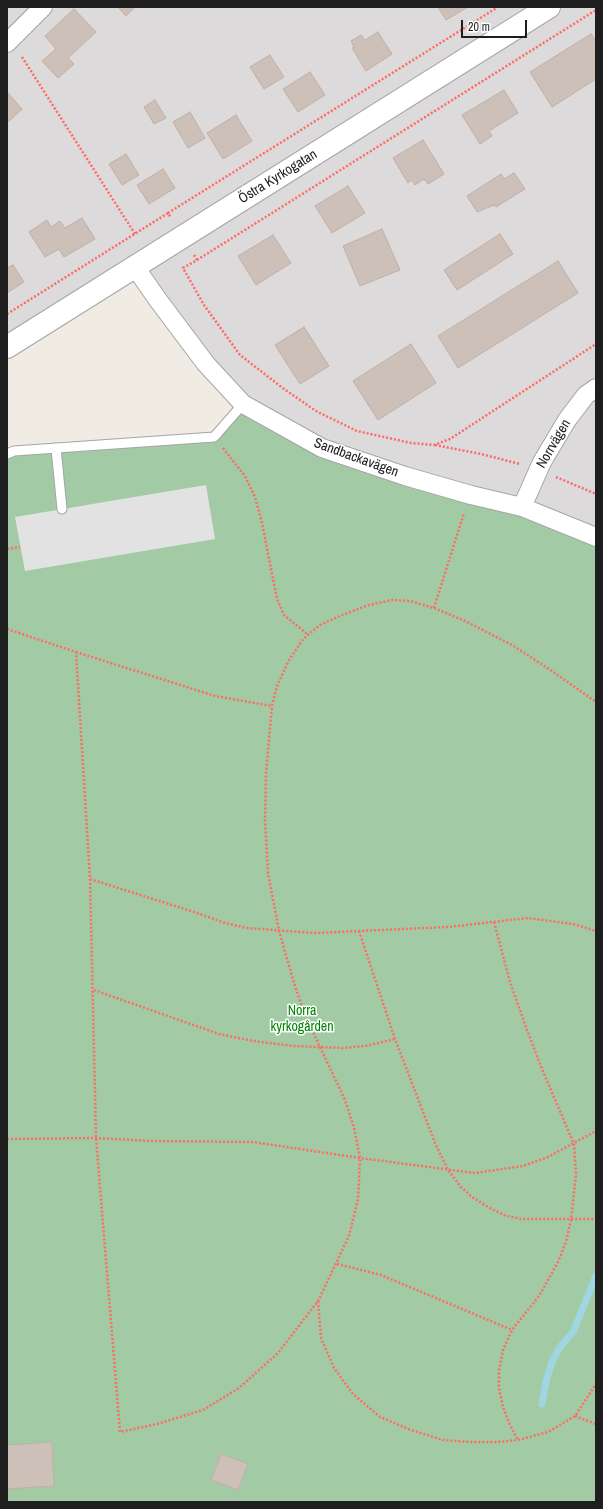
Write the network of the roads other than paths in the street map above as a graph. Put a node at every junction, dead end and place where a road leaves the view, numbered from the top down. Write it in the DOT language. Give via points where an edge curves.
graph roads {
  1 [pos="43,7"];
  2 [pos="549,7"];
  3 [pos="9,42"];
  4 [pos="135,266"];
  5 [pos="7,347"];
  6 [pos="596,388"];
  7 [pos="243,404"];
  8 [pos="56,448"];
  9 [pos="7,454"];
  10 [pos="522,507"];
  11 [pos="62,509"];
  12 [pos="596,537"];
  1 -- 3 [label="street"];
  2 -- 4 [label="street, Östra Kyrkogatan"];
  4 -- 5 [label="street, Östra Kyrkogatan"];
  4 -- 7 [label="street, Sandbackavägen" via="206,364"];
  6 -- 10 [label="street, Norrvägen" via="586,396 567,420 539,469"];
  7 -- 8 [label="lane" via="214,437"];
  7 -- 10 [label="street, Sandbackavägen" via="322,448 405,476"];
  8 -- 9 [label="lane" via="14,451"];
  8 -- 11 [label="lane"];
  10 -- 12 [label="street, Sandbackavägen"];
}
